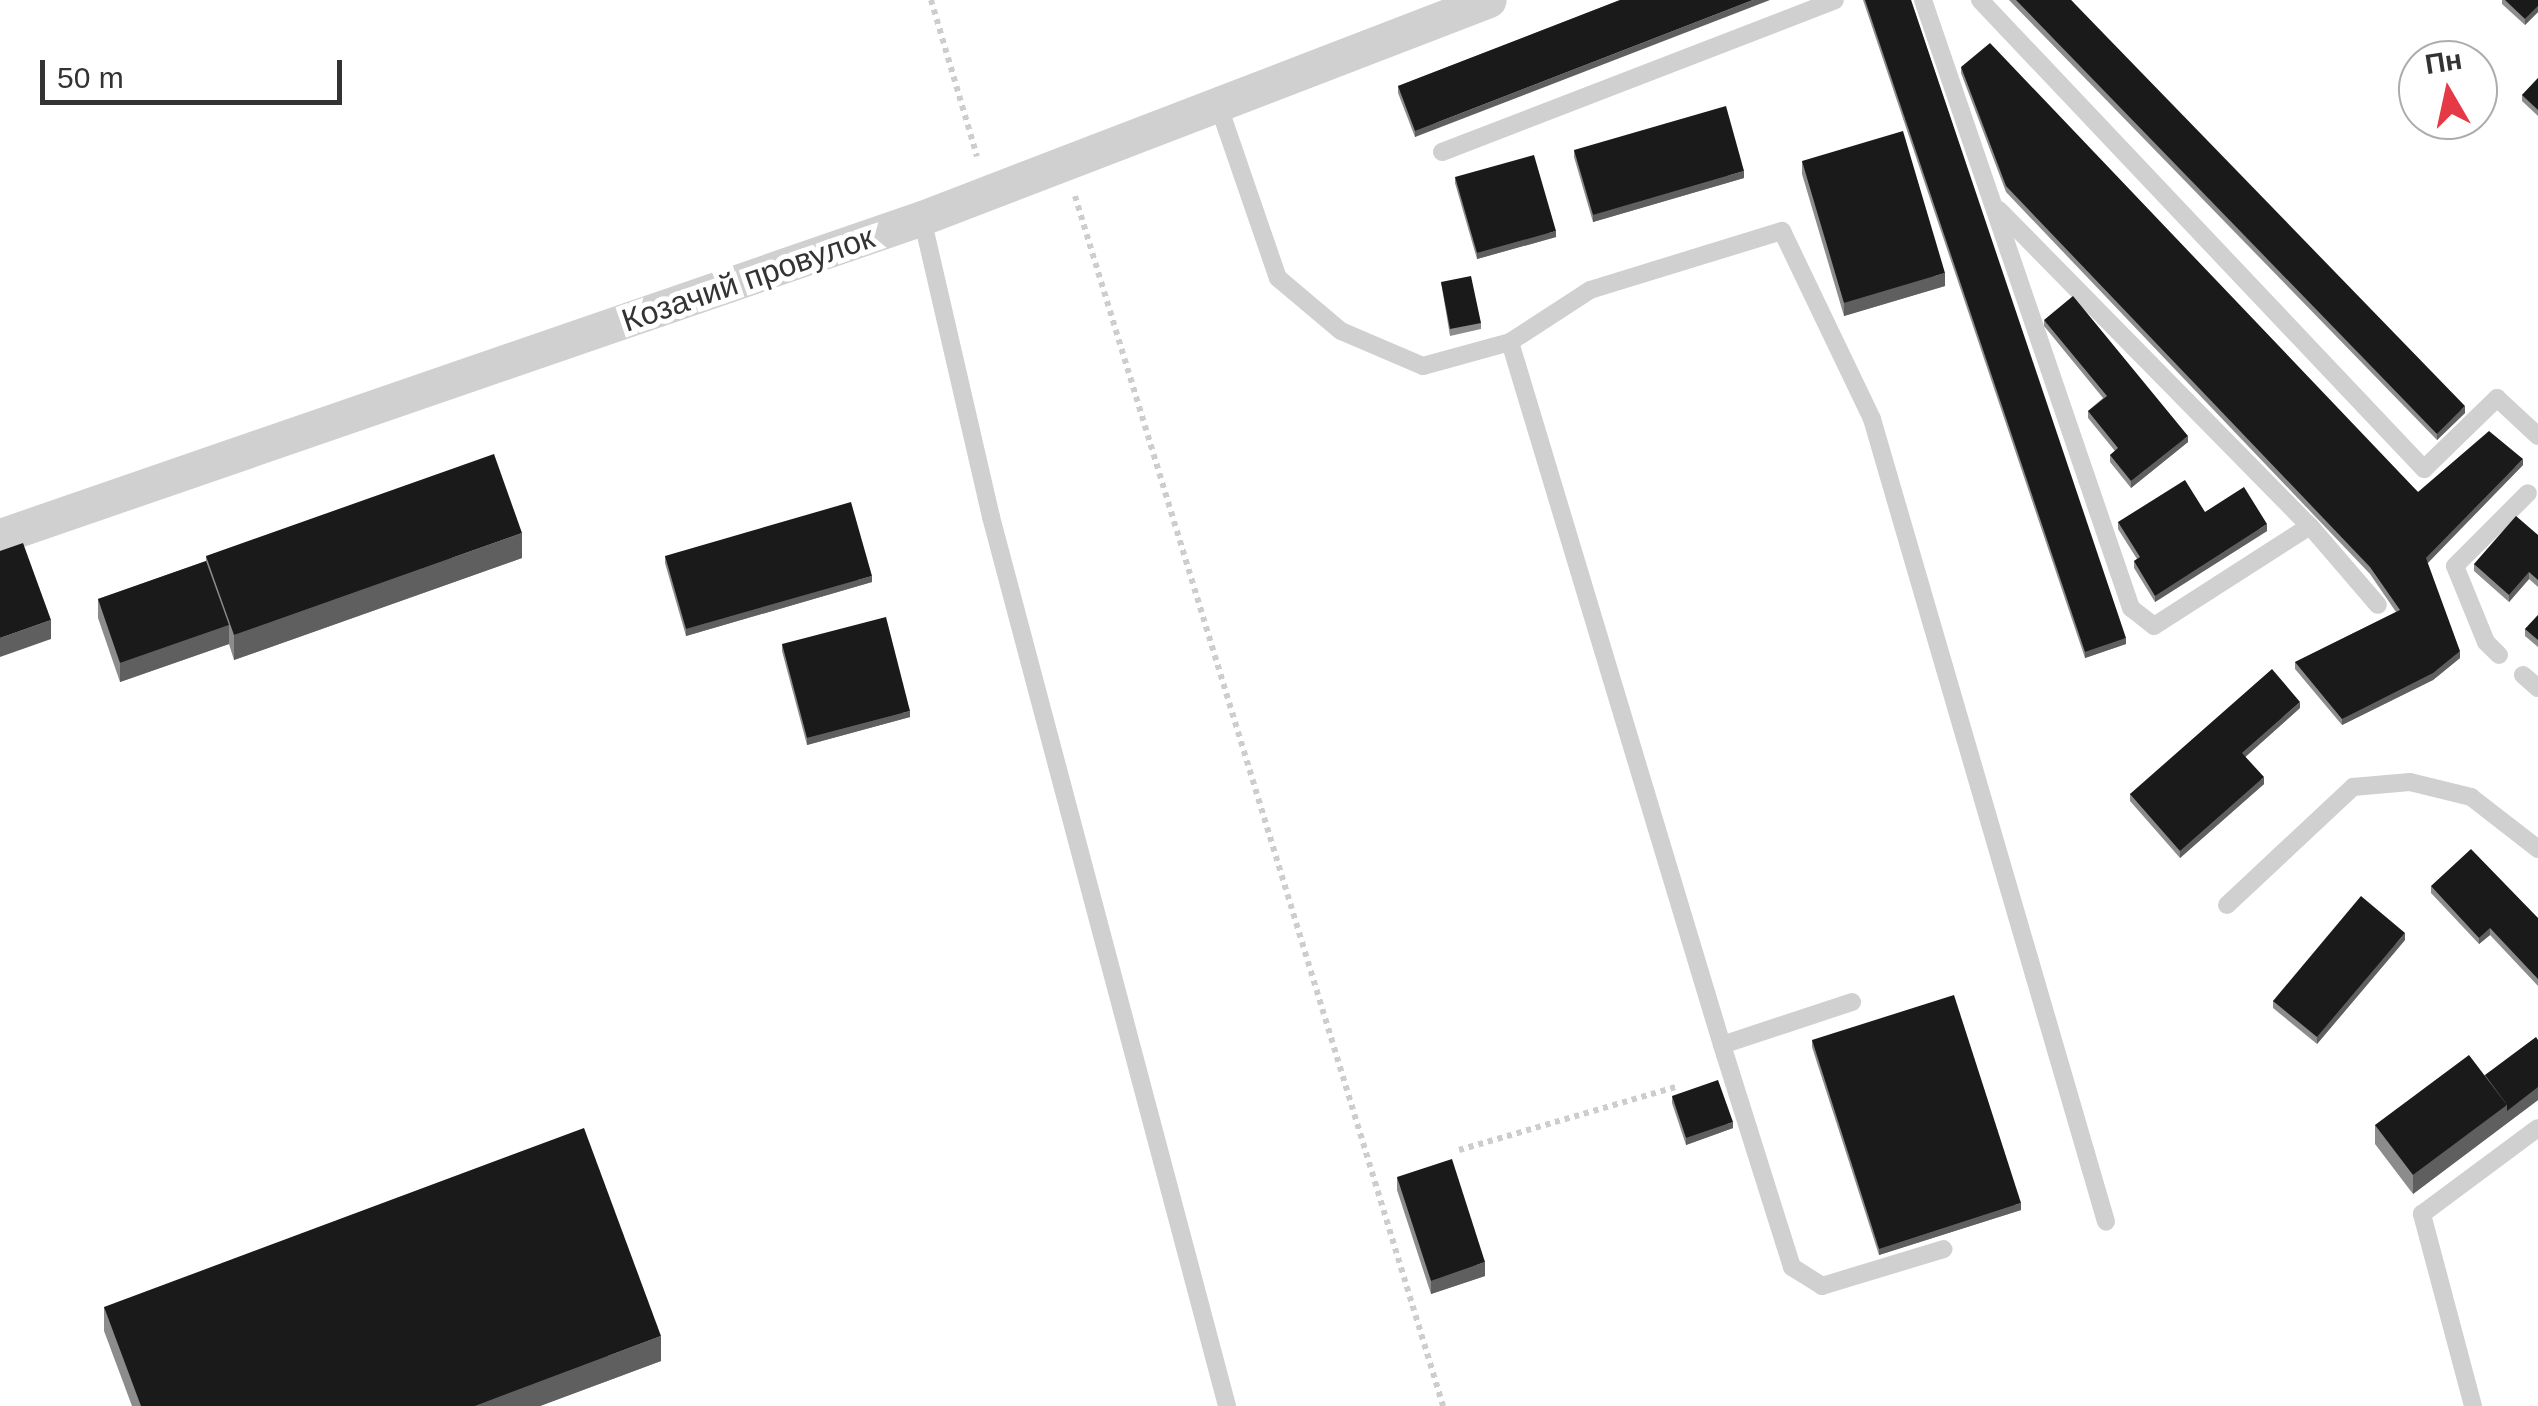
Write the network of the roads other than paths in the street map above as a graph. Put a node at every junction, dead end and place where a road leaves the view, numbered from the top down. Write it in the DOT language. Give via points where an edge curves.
graph roads {
  1 [pos="1489,0"];
  2 [pos="1835,0"];
  3 [pos="1923,0"];
  4 [pos="1980,0"];
  5 [pos="1218,104"];
  6 [pos="1442,152"];
  7 [pos="1996,206"];
  8 [pos="922,218"];
  9 [pos="1510,342"];
  10 [pos="2538,436"];
  11 [pos="2535,492"];
  12 [pos="2310,526"];
  13 [pos="0,536"];
  14 [pos="2378,605"];
  15 [pos="2499,655"];
  16 [pos="2523,675"];
  17 [pos="2538,688"];
  18 [pos="2538,849"];
  19 [pos="2226,905"];
  20 [pos="1852,1002"];
  21 [pos="1722,1044"];
  22 [pos="2538,1128"];
  23 [pos="2106,1222"];
  24 [pos="1944,1249"];
  25 [pos="1227,1406"];
  26 [pos="2474,1406"];
  1 -- 5 [label="street, Козачий провулок"];
  2 -- 6 [label="lane"];
  3 -- 7 [label="lane"];
  4 -- 10 [label="lane" via="2424,469 2497,398"];
  5 -- 8 [label="street, Козачий провулок"];
  5 -- 9 [label="lane" via="1278,278 1341,331 1423,366"];
  7 -- 12 [label="lane"];
  7 -- 12 [label="lane" via="2132,608 2154,626"];
  8 -- 13 [label="street, Козачий провулок"];
  8 -- 25 [label="lane" via="991,517"];
  9 -- 21 [label="lane"];
  9 -- 23 [label="lane" via="1590,290 1782,232 1872,418"];
  11 -- 15 [label="lane" via="2455,566 2486,642"];
  12 -- 14 [label="lane"];
  16 -- 17 [label="lane"];
  18 -- 19 [label="lane" via="2470,797 2410,782 2353,787"];
  20 -- 21 [label="lane"];
  21 -- 24 [label="lane" via="1792,1267 1822,1286"];
  22 -- 26 [label="lane" via="2422,1214"];
}
